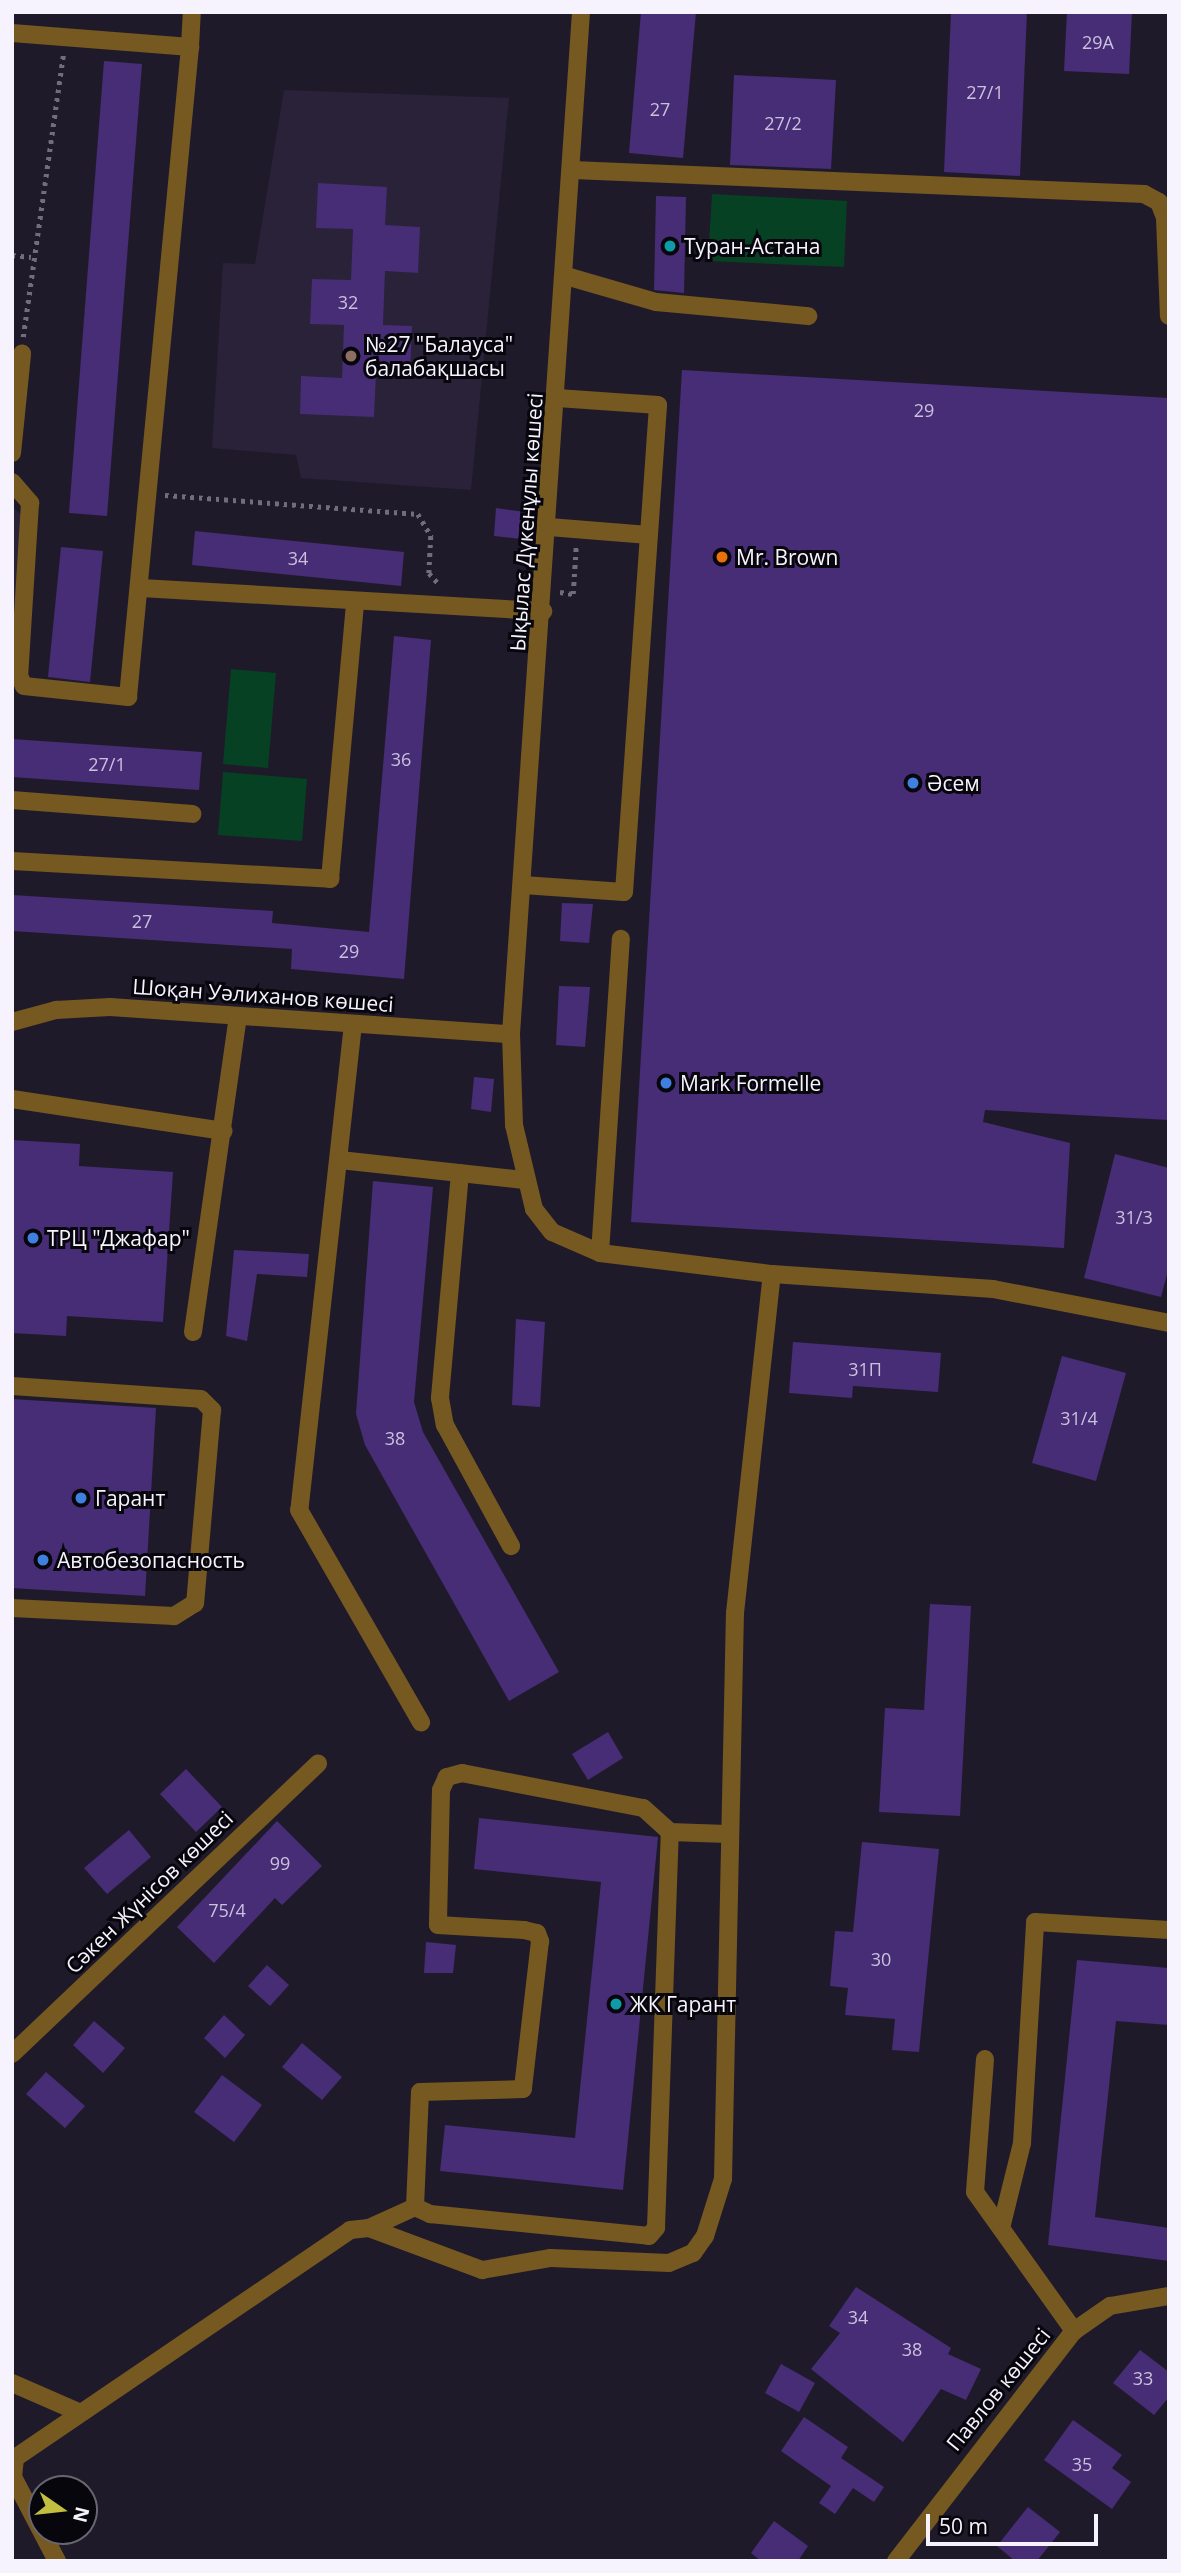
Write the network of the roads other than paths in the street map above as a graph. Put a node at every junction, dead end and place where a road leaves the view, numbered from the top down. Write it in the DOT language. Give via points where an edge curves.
graph roads {
  1 [pos="192,12"];
  2 [pos="581,12"];
  3 [pos="13,37"];
  4 [pos="190,47"];
  5 [pos="573,170"];
  6 [pos="566,276"];
  7 [pos="808,316"];
  8 [pos="1169,316"];
  9 [pos="22,354"];
  10 [pos="557,398"];
  11 [pos="12,453"];
  12 [pos="12,482"];
  13 [pos="549,527"];
  14 [pos="649,535"];
  15 [pos="141,588"];
  16 [pos="355,601"];
  17 [pos="543,611"];
  18 [pos="12,800"];
  19 [pos="192,814"];
  20 [pos="12,861"];
  21 [pos="523,885"];
  22 [pos="621,939"];
  23 [pos="238,1016"];
  24 [pos="12,1023"];
  25 [pos="353,1024"];
  26 [pos="511,1034"];
  27 [pos="12,1099"];
  28 [pos="224,1131"];
  29 [pos="340,1160"];
  30 [pos="460,1173"];
  31 [pos="524,1180"];
  32 [pos="600,1253"];
  33 [pos="772,1274"];
  34 [pos="1169,1323"];
  35 [pos="193,1332"];
  36 [pos="12,1386"];
  37 [pos="511,1546"];
  38 [pos="12,1608"];
  39 [pos="421,1722"];
  40 [pos="318,1764"];
  41 [pos="670,1832"];
  42 [pos="727,1835"];
  43 [pos="1169,1930"];
  44 [pos="12,2054"];
  45 [pos="985,2059"];
  46 [pos="415,2207"];
  47 [pos="369,2228"];
  48 [pos="1001,2228"];
  49 [pos="1169,2296"];
  50 [pos="1074,2331"];
  51 [pos="12,2383"];
  52 [pos="76,2412"];
  53 [pos="57,2561"];
  54 [pos="896,2561"];
  1 -- 4 [label="street"];
  2 -- 5 [label="street, Ықылас Дүкенұлы көшесі"];
  3 -- 4 [label="street"];
  4 -- 15 [label="street"];
  5 -- 6 [label="street, Ықылас Дүкенұлы көшесі"];
  5 -- 8 [label="street" via="1144,194 1159,202 1165,218"];
  6 -- 7 [label="street" via="656,302"];
  6 -- 10 [label="street, Ықылас Дүкенұлы көшесі"];
  9 -- 11 [label="street"];
  10 -- 13 [label="street, Ықылас Дүкенұлы көшесі"];
  10 -- 14 [label="street" via="658,405"];
  12 -- 15 [label="street" via="30,503 19,676 24,686 128,697"];
  13 -- 14 [label="street"];
  13 -- 17 [label="street, Ықылас Дүкенұлы көшесі"];
  14 -- 21 [label="street" via="624,892"];
  15 -- 16 [label="street"];
  16 -- 17 [label="street"];
  16 -- 20 [label="street" via="330,879"];
  17 -- 21 [label="street, Ықылас Дүкенұлы көшесі"];
  18 -- 19 [label="street"];
  21 -- 26 [label="street, Ықылас Дүкенұлы көшесі"];
  22 -- 32 [label="street"];
  23 -- 24 [label="street, Шоқан Уәлиханов көшесі" via="110,1007 56,1010"];
  23 -- 25 [label="street, Шоқан Уәлиханов көшесі"];
  23 -- 28 [label="street"];
  25 -- 26 [label="street, Шоқан Уәлиханов көшесі"];
  25 -- 29 [label="street"];
  26 -- 31 [label="street, Ықылас Дүкенұлы көшесі" via="514,1125"];
  27 -- 28 [label="street"];
  28 -- 35 [label="street"];
  29 -- 30 [label="street"];
  29 -- 39 [label="street" via="299,1510"];
  30 -- 31 [label="street"];
  30 -- 37 [label="street" via="440,1398 445,1425"];
  31 -- 32 [label="street, Ықылас Дүкенұлы көшесі" via="552,1232"];
  32 -- 33 [label="street, Ықылас Дүкенұлы көшесі"];
  33 -- 34 [label="street, Ықылас Дүкенұлы көшесі" via="993,1289"];
  33 -- 42 [label="street" via="735,1613"];
  36 -- 38 [label="street" via="201,1399 212,1410 195,1603 174,1616"];
  40 -- 44 [label="street, Сәкен Жүнісов көшесі"];
  41 -- 42 [label="street"];
  41 -- 46 [label="street" via="656,2228 649,2236 430,2214"];
  41 -- 46 [label="street" via="643,1808 462,1773 447,1777 441,1790 439,1925 524,1930 537,1933 540,1941 523,2089 419,2092"];
  42 -- 47 [label="street" via="723,2179 718,2207 693,2253 669,2263 551,2258 482,2270"];
  43 -- 48 [label="street" via="1035,1922 1022,2143"];
  45 -- 48 [label="street" via="975,2192"];
  46 -- 47 [label="street"];
  47 -- 52 [label="street" via="350,2230"];
  48 -- 50 [label="street"];
  49 -- 50 [label="street, Павлов көшесі" via="1110,2306"];
  50 -- 54 [label="street, Павлов көшесі"];
  51 -- 52 [label="street"];
  52 -- 53 [label="street" via="15,2458 12,2477"];
}
